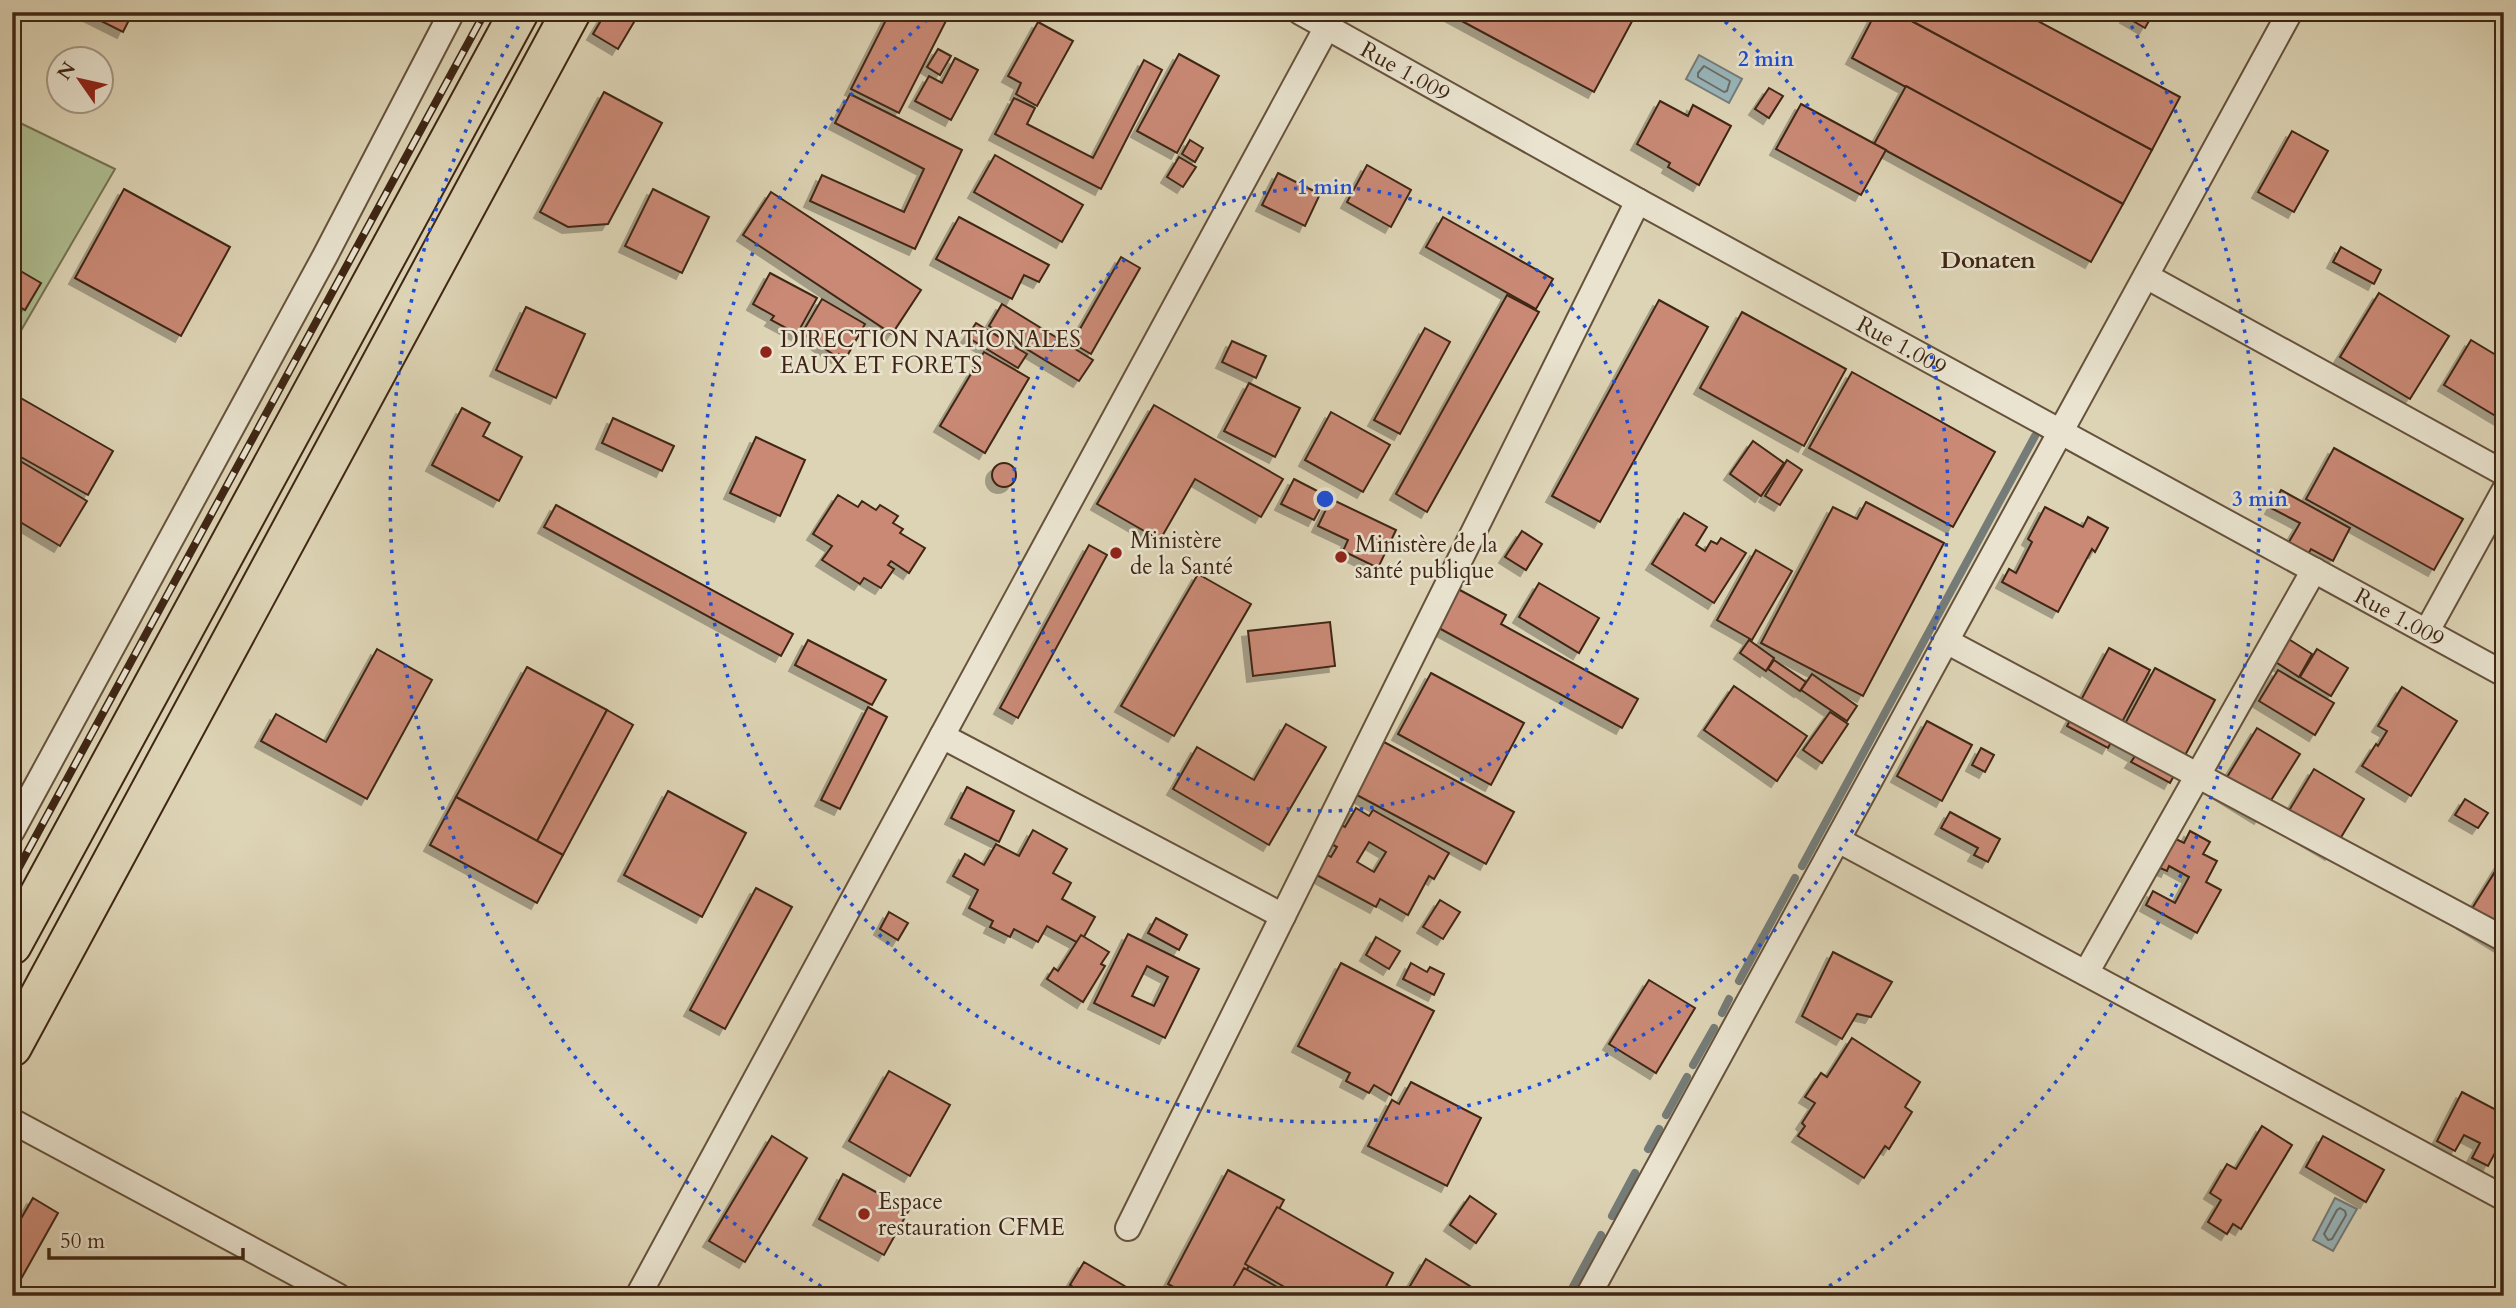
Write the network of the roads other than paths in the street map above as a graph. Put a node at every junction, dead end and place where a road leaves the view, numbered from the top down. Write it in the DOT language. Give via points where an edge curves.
graph roads {
  1 [pos="452,12"];
  2 [pos="519,12"];
  3 [pos="571,12"];
  4 [pos="1300,12"];
  5 [pos="2290,12"];
  6 [pos="1331,20"];
  7 [pos="1638,201"];
  8 [pos="2146,276"];
  9 [pos="2061,431"];
  10 [pos="2504,473"];
  11 [pos="2504,491"];
  12 [pos="2314,569"];
  13 [pos="2427,631"];
  14 [pos="1946,642"];
  15 [pos="2504,674"];
  16 [pos="942,736"];
  17 [pos="2198,776"];
  18 [pos="12,831"];
  19 [pos="1838,840"];
  20 [pos="1283,916"];
  21 [pos="2504,939"];
  22 [pos="12,945"];
  23 [pos="2086,973"];
  24 [pos="12,1047"];
  25 [pos="12,1121"];
  26 [pos="2504,1198"];
  27 [pos="1128,1228"];
  28 [pos="338,1296"];
  29 [pos="638,1296"];
  30 [pos="1588,1296"];
  1 -- 18 [label="street" via="325,256"];
  2 -- 22 [label="highway"];
  3 -- 24 [label="highway"];
  4 -- 6 [label="street, Rue 1.009"];
  5 -- 8 [label="street"];
  6 -- 7 [label="street, Rue 1.009"];
  6 -- 16 [label="street"];
  7 -- 9 [label="street, Rue 1.009"];
  7 -- 20 [label="street"];
  8 -- 9 [label="street"];
  8 -- 10 [label="street"];
  9 -- 12 [label="street, Rue 1.009"];
  9 -- 14 [label="street"];
  11 -- 13 [label="street"];
  12 -- 13 [label="street, Rue 1.009"];
  12 -- 17 [label="street"];
  13 -- 15 [label="street, Rue 1.009"];
  14 -- 17 [label="street"];
  14 -- 19 [label="street"];
  16 -- 20 [label="street"];
  16 -- 29 [label="street"];
  17 -- 21 [label="street"];
  17 -- 23 [label="street"];
  19 -- 23 [label="street"];
  19 -- 30 [label="street"];
  20 -- 27 [label="street"];
  23 -- 26 [label="street"];
  25 -- 28 [label="street"];
}
